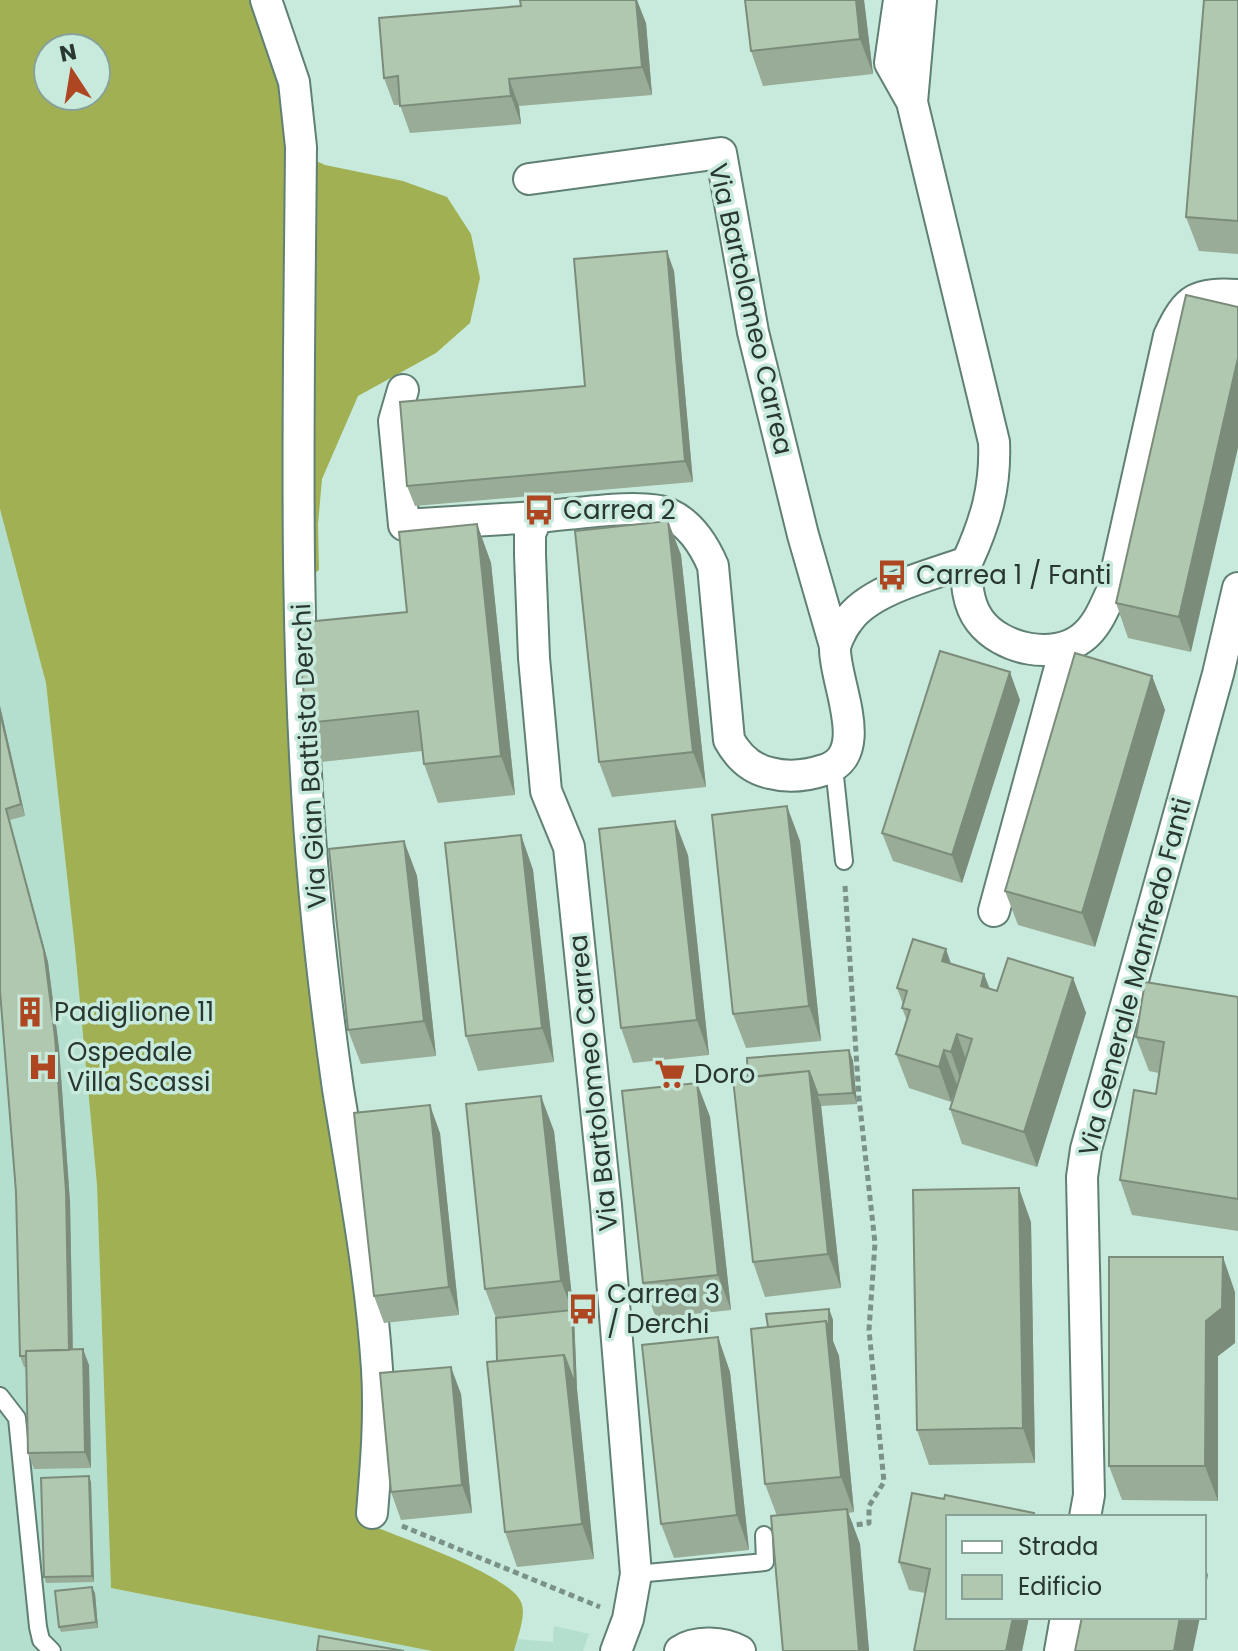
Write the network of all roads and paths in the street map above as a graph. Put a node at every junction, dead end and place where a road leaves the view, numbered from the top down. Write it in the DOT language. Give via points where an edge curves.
graph roads {
  1 [pos="266,0"];
  2 [pos="899,0"];
  3 [pos="921,0"];
  4 [pos="912,102"];
  5 [pos="529,179"];
  6 [pos="1238,295"];
  7 [pos="403,390"];
  8 [pos="537,517"];
  9 [pos="967,562"];
  10 [pos="1238,588"];
  11 [pos="835,646"];
  12 [pos="1065,649"];
  13 [pos="834,767"];
  14 [pos="844,861"];
  15 [pos="994,911"];
  16 [pos="0,1396"];
  17 [pos="372,1513"];
  18 [pos="1085,1515"];
  19 [pos="839,1527"];
  20 [pos="764,1535"];
  21 [pos="636,1574"];
  22 [pos="628,1619"];
  23 [pos="1066,1619"];
  24 [pos="52,1651"];
  25 [pos="616,1651"];
  26 [pos="680,1651"];
  27 [pos="740,1651"];
  28 [pos="1060,1651"];
  1 -- 17 [label="street, Via Gian Battista Derchi" via="294,82 301,147 303,718 315,898 377,1368"];
  2 -- 4 [label="street" via="890,63"];
  3 -- 4 [label="street"];
  4 -- 9 [label="street" via="994,442 991,497"];
  5 -- 11 [label="street, Via Bartolomeo Carrea" via="721,153 753,332"];
  6 -- 12 [label="street" via="1209,294 1178,315 1112,591 1096,624"];
  7 -- 8 [label="street" via="394,421 404,525"];
  8 -- 13 [label="street" via="633,509 668,513 688,528 704,543 713,566 729,740 735,751 762,772 783,776"];
  8 -- 21 [label="street, Via Bartolomeo Carrea" via="530,534 534,658 546,791 569,847"];
  9 -- 11 [label="street" via="874,597 849,619"];
  9 -- 12 [label="street" via="966,586 981,623 1012,644"];
  10 -- 18 [label="street, Via Generale Manfredo Fanti" via="1086,1149"];
  11 -- 13 [label="street, Via Bartolomeo Carrea" via="849,726 847,751"];
  12 -- 15 [label="street"];
  13 -- 14 [label="lane"];
  14 -- 19 [label="path" via="859,1098 875,1243 869,1330 884,1482 869,1506 869,1523"];
  16 -- 24 [label="lane" via="17,1418 38,1627"];
  17 -- 22 [label="path"];
  20 -- 21 [label="lane" via="765,1562"];
  21 -- 22 [label="street, Via Bartolomeo Carrea"];
  22 -- 25 [label="street, Via Bartolomeo Carrea"];
  23 -- 28 [label="street"];
  26 -- 27 [label="street" via="688,1645 711,1644"];
}
